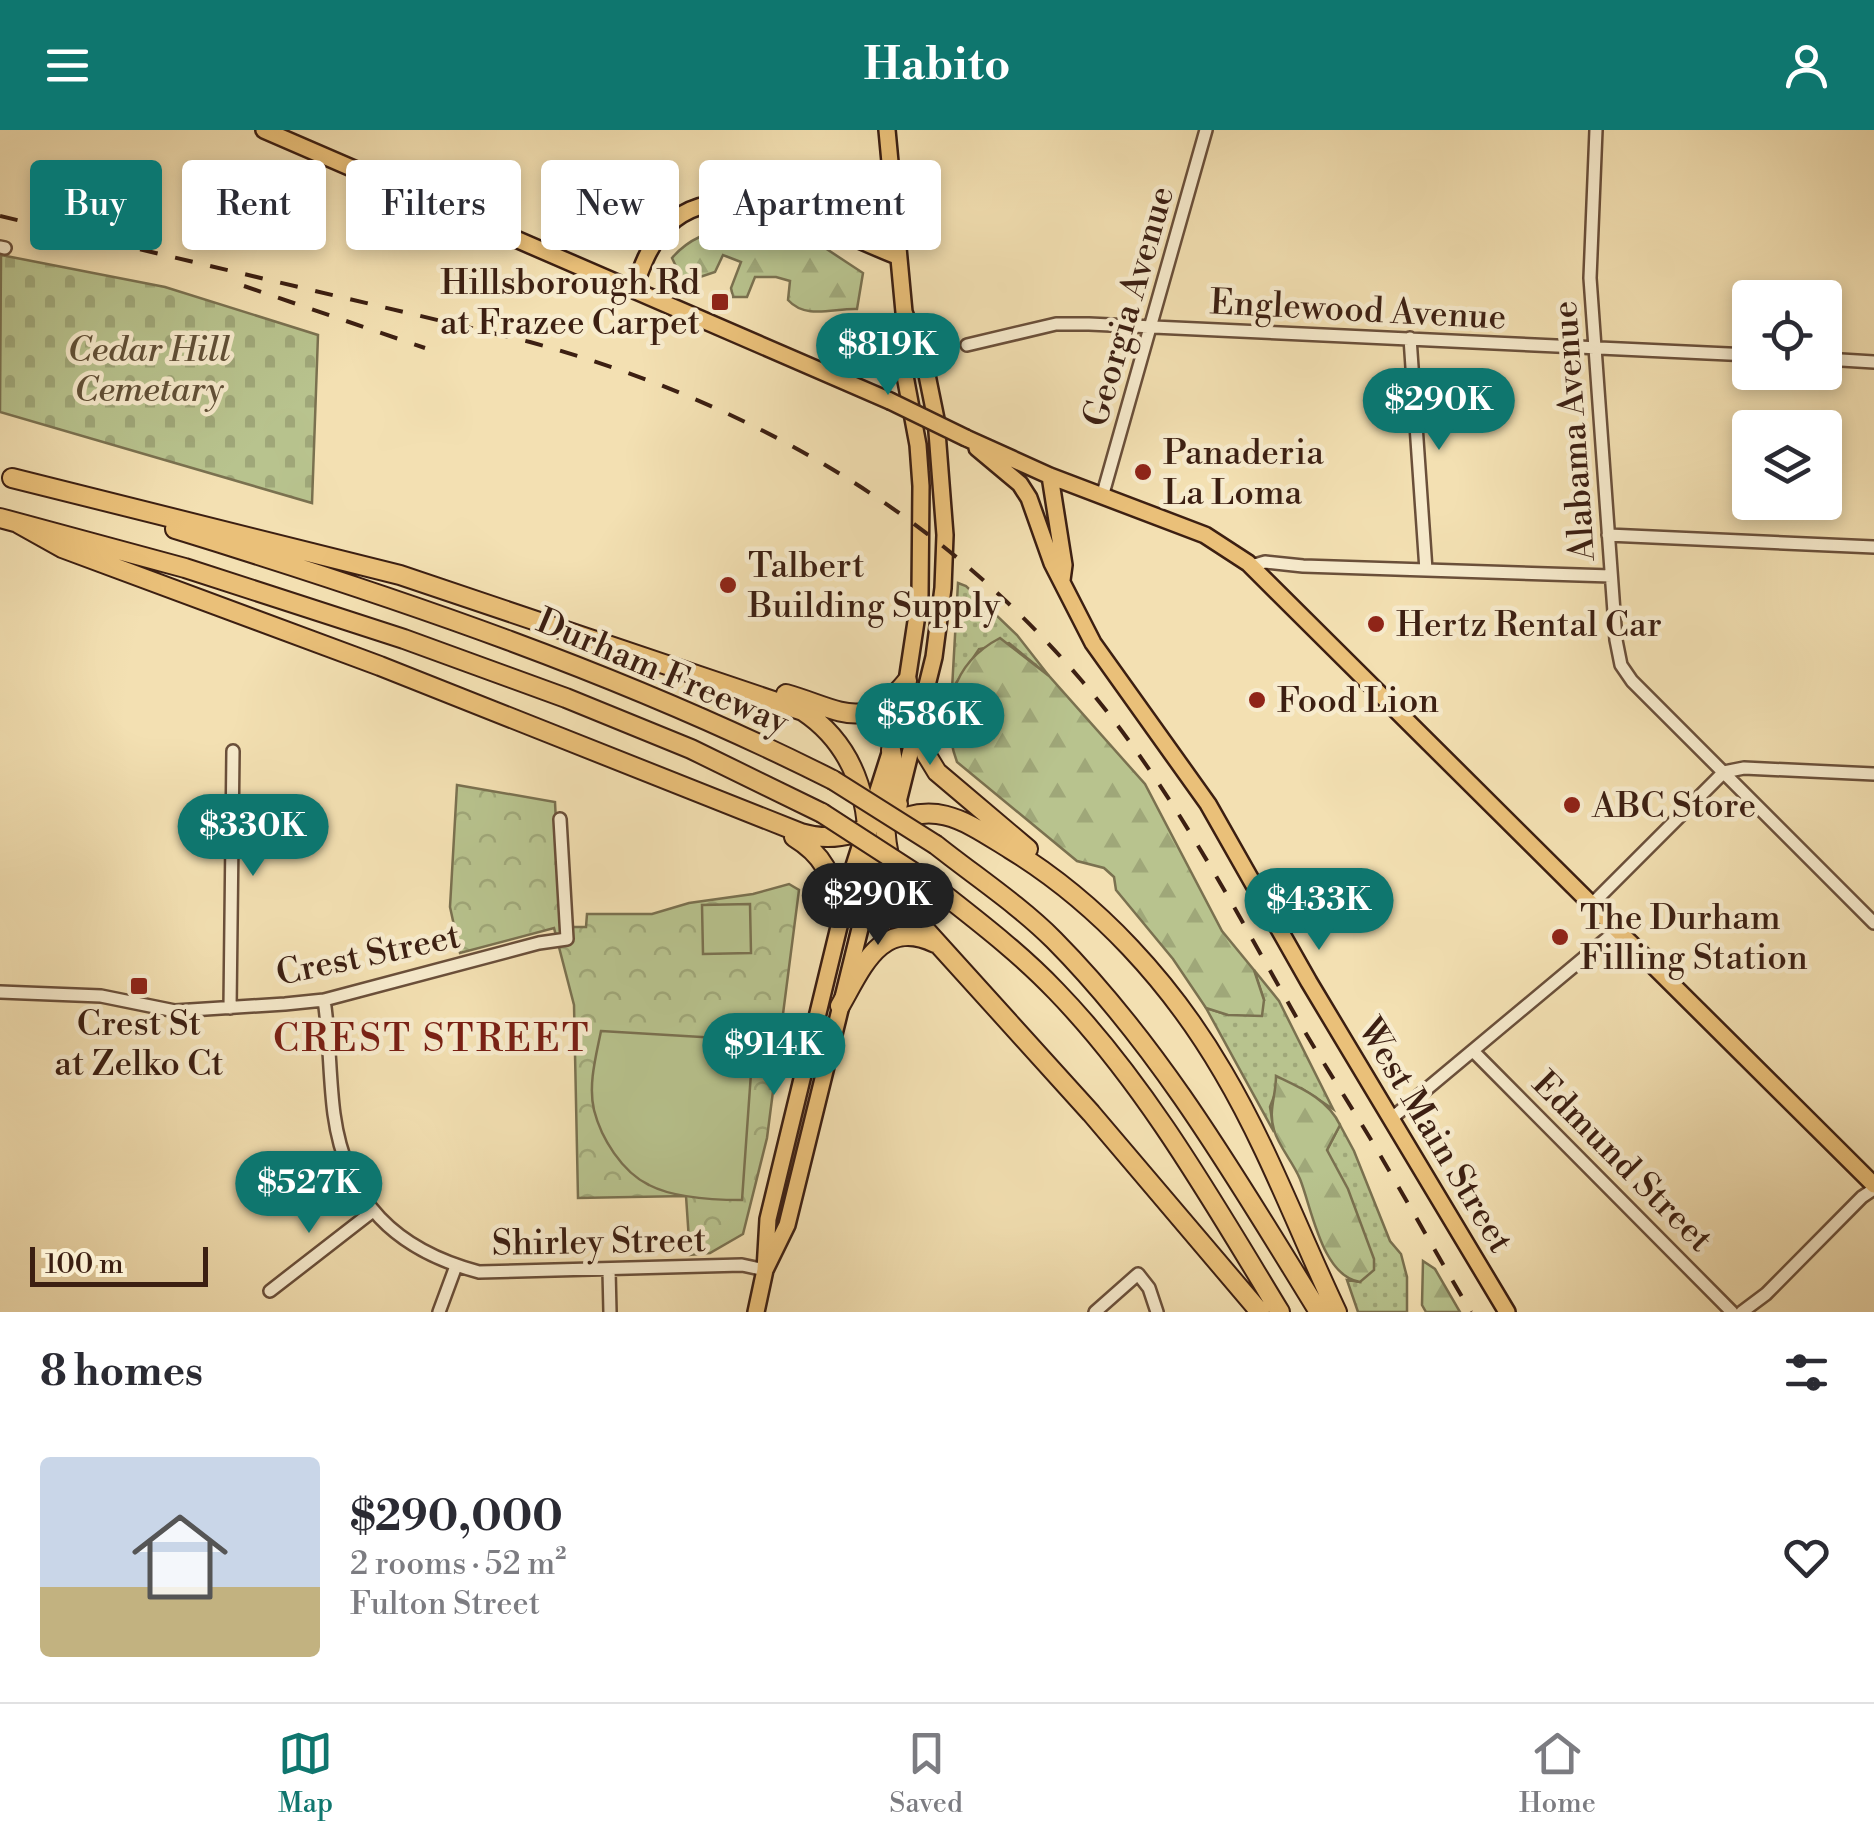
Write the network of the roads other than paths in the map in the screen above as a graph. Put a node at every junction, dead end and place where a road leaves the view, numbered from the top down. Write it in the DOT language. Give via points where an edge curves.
graph roads {
  1 [pos="264,130"];
  2 [pos="887,130"];
  3 [pos="1206,130"];
  4 [pos="1596,130"];
  5 [pos="896,256"];
  6 [pos="634,288"];
  7 [pos="904,312"];
  8 [pos="1152,327"];
  9 [pos="1410,338"];
  10 [pos="967,345"];
  11 [pos="1596,348"];
  12 [pos="1732,355"];
  13 [pos="1842,360"];
  14 [pos="1874,362"];
  15 [pos="966,438"];
  16 [pos="6,476"];
  17 [pos="1050,476"];
  18 [pos="1102,496"];
  19 [pos="9,521"];
  20 [pos="1608,536"];
  21 [pos="1874,547"];
  22 [pos="1254,568"];
  23 [pos="1426,570"];
  24 [pos="1611,576"];
  25 [pos="1062,580"];
  26 [pos="717,680"];
  27 [pos="907,681"];
  28 [pos="919,720"];
  29 [pos="891,750"];
  30 [pos="233,751"];
  31 [pos="1724,772"];
  32 [pos="1874,774"];
  33 [pos="560,819"];
  34 [pos="783,826"];
  35 [pos="878,830"];
  36 [pos="1060,881"];
  37 [pos="870,888"];
  38 [pos="1590,906"];
  39 [pos="841,918"];
  40 [pos="1874,923"];
  41 [pos="1616,931"];
  42 [pos="940,946"];
  43 [pos="0,992"];
  44 [pos="324,1000"];
  45 [pos="840,1006"];
  46 [pos="230,1008"];
  47 [pos="1473,1051"];
  48 [pos="1392,1118"];
  49 [pos="1874,1187"];
  50 [pos="373,1211"];
  51 [pos="456,1266"];
  52 [pos="609,1270"];
  53 [pos="765,1270"];
  54 [pos="270,1290"];
  55 [pos="439,1312"];
  56 [pos="610,1312"];
  57 [pos="756,1312"];
  58 [pos="1094,1312"];
  59 [pos="1157,1312"];
  60 [pos="1260,1312"];
  61 [pos="1280,1312"];
  62 [pos="1318,1312"];
  63 [pos="1338,1312"];
  64 [pos="1507,1312"];
  65 [pos="1732,1312"];
  66 [pos="1742,1312"];
  1 -- 6 [label="main road"];
  2 -- 5 [label="main road"];
  3 -- 8 [label="street, Georgia Avenue"];
  4 -- 11 [label="street, Alabama Avenue" via="1590,278"];
  5 -- 6 [label="main road" via="764,206 716,202 683,213 666,228"];
  5 -- 7 [label="main road"];
  6 -- 15 [label="main road, bridge"];
  7 -- 27 [label="main road" via="898,344 918,445 923,536"];
  7 -- 28 [label="main road" via="936,419 944,535 944,588"];
  8 -- 9 [label="street, Englewood Avenue"];
  8 -- 10 [label="street, Englewood Avenue" via="1056,324"];
  8 -- 18 [label="street, Georgia Avenue"];
  9 -- 11 [label="street, Englewood Avenue"];
  9 -- 23 [label="street"];
  11 -- 12 [label="street, Englewood Avenue"];
  11 -- 20 [label="street, Alabama Avenue"];
  13 -- 14 [label="street"];
  15 -- 17 [label="main road"];
  15 -- 25 [label="main road, West Main Street" via="1020,484"];
  16 -- 26 [label="highway" via="400,575"];
  16 -- 62 [label="highway, Durham Freeway, bridge" via="372,592 690,711 832,780 936,845 1050,936 1135,1034 1200,1122"];
  17 -- 18 [label="main road"];
  17 -- 25 [label="main road, West Main Street"];
  18 -- 22 [label="main road" via="1204,535"];
  19 -- 34 [label="highway" via="62,548"];
  19 -- 61 [label="highway, Durham Freeway, bridge" via="185,568 505,676 691,748 822,813 1002,941 1076,1013 1182,1156"];
  20 -- 21 [label="street"];
  20 -- 24 [label="street, Alabama Avenue"];
  22 -- 23 [label="street"];
  22 -- 38 [label="main road"];
  23 -- 24 [label="street"];
  24 -- 31 [label="street, Alabama Avenue" via="1626,674"];
  25 -- 48 [label="main road, West Main Street" via="1093,643 1208,804"];
  26 -- 27 [label="highway" via="852,714 891,701"];
  26 -- 35 [label="highway" via="803,712 836,738"];
  27 -- 29 [label="main road"];
  28 -- 35 [label="main road"];
  28 -- 36 [label="highway" via="928,758 947,784"];
  29 -- 35 [label="highway" via="894,766"];
  30 -- 46 [label="street"];
  31 -- 32 [label="street"];
  31 -- 38 [label="street"];
  31 -- 40 [label="street, Alabama Avenue"];
  33 -- 44 [label="street, Crest Street" via="567,938"];
  34 -- 35 [label="highway" via="822,838"];
  34 -- 39 [label="highway" via="828,870"];
  35 -- 36 [label="highway" via="915,814 942,814"];
  35 -- 37 [label="highway" via="865,883"];
  35 -- 39 [label="main road"];
  35 -- 42 [label="highway" via="904,901"];
  36 -- 63 [label="highway" via="1138,957 1210,1051"];
  37 -- 45 [label="main road"];
  38 -- 41 [label="main road"];
  39 -- 53 [label="main road" via="768,1218"];
  41 -- 47 [label="street"];
  41 -- 49 [label="main road"];
  42 -- 45 [label="highway" via="925,938 882,942"];
  42 -- 60 [label="highway"];
  43 -- 46 [label="street, Crest Street" via="101,996 176,1010"];
  44 -- 46 [label="street, Crest Street"];
  44 -- 50 [label="street, Shirley Street" via="338,1136 350,1175"];
  45 -- 53 [label="main road" via="787,1226"];
  47 -- 48 [label="street"];
  47 -- 65 [label="street, Edmund Street"];
  48 -- 64 [label="main road, West Main Street"];
  49 -- 66 [label="street"];
  50 -- 51 [label="street, Shirley Street" via="410,1245"];
  50 -- 54 [label="street"];
  51 -- 52 [label="street, Shirley Street" via="506,1274"];
  51 -- 55 [label="street"];
  52 -- 53 [label="street, Shirley Street"];
  52 -- 56 [label="street"];
  53 -- 57 [label="main road"];
  58 -- 59 [label="street" via="1138,1274"];
}
